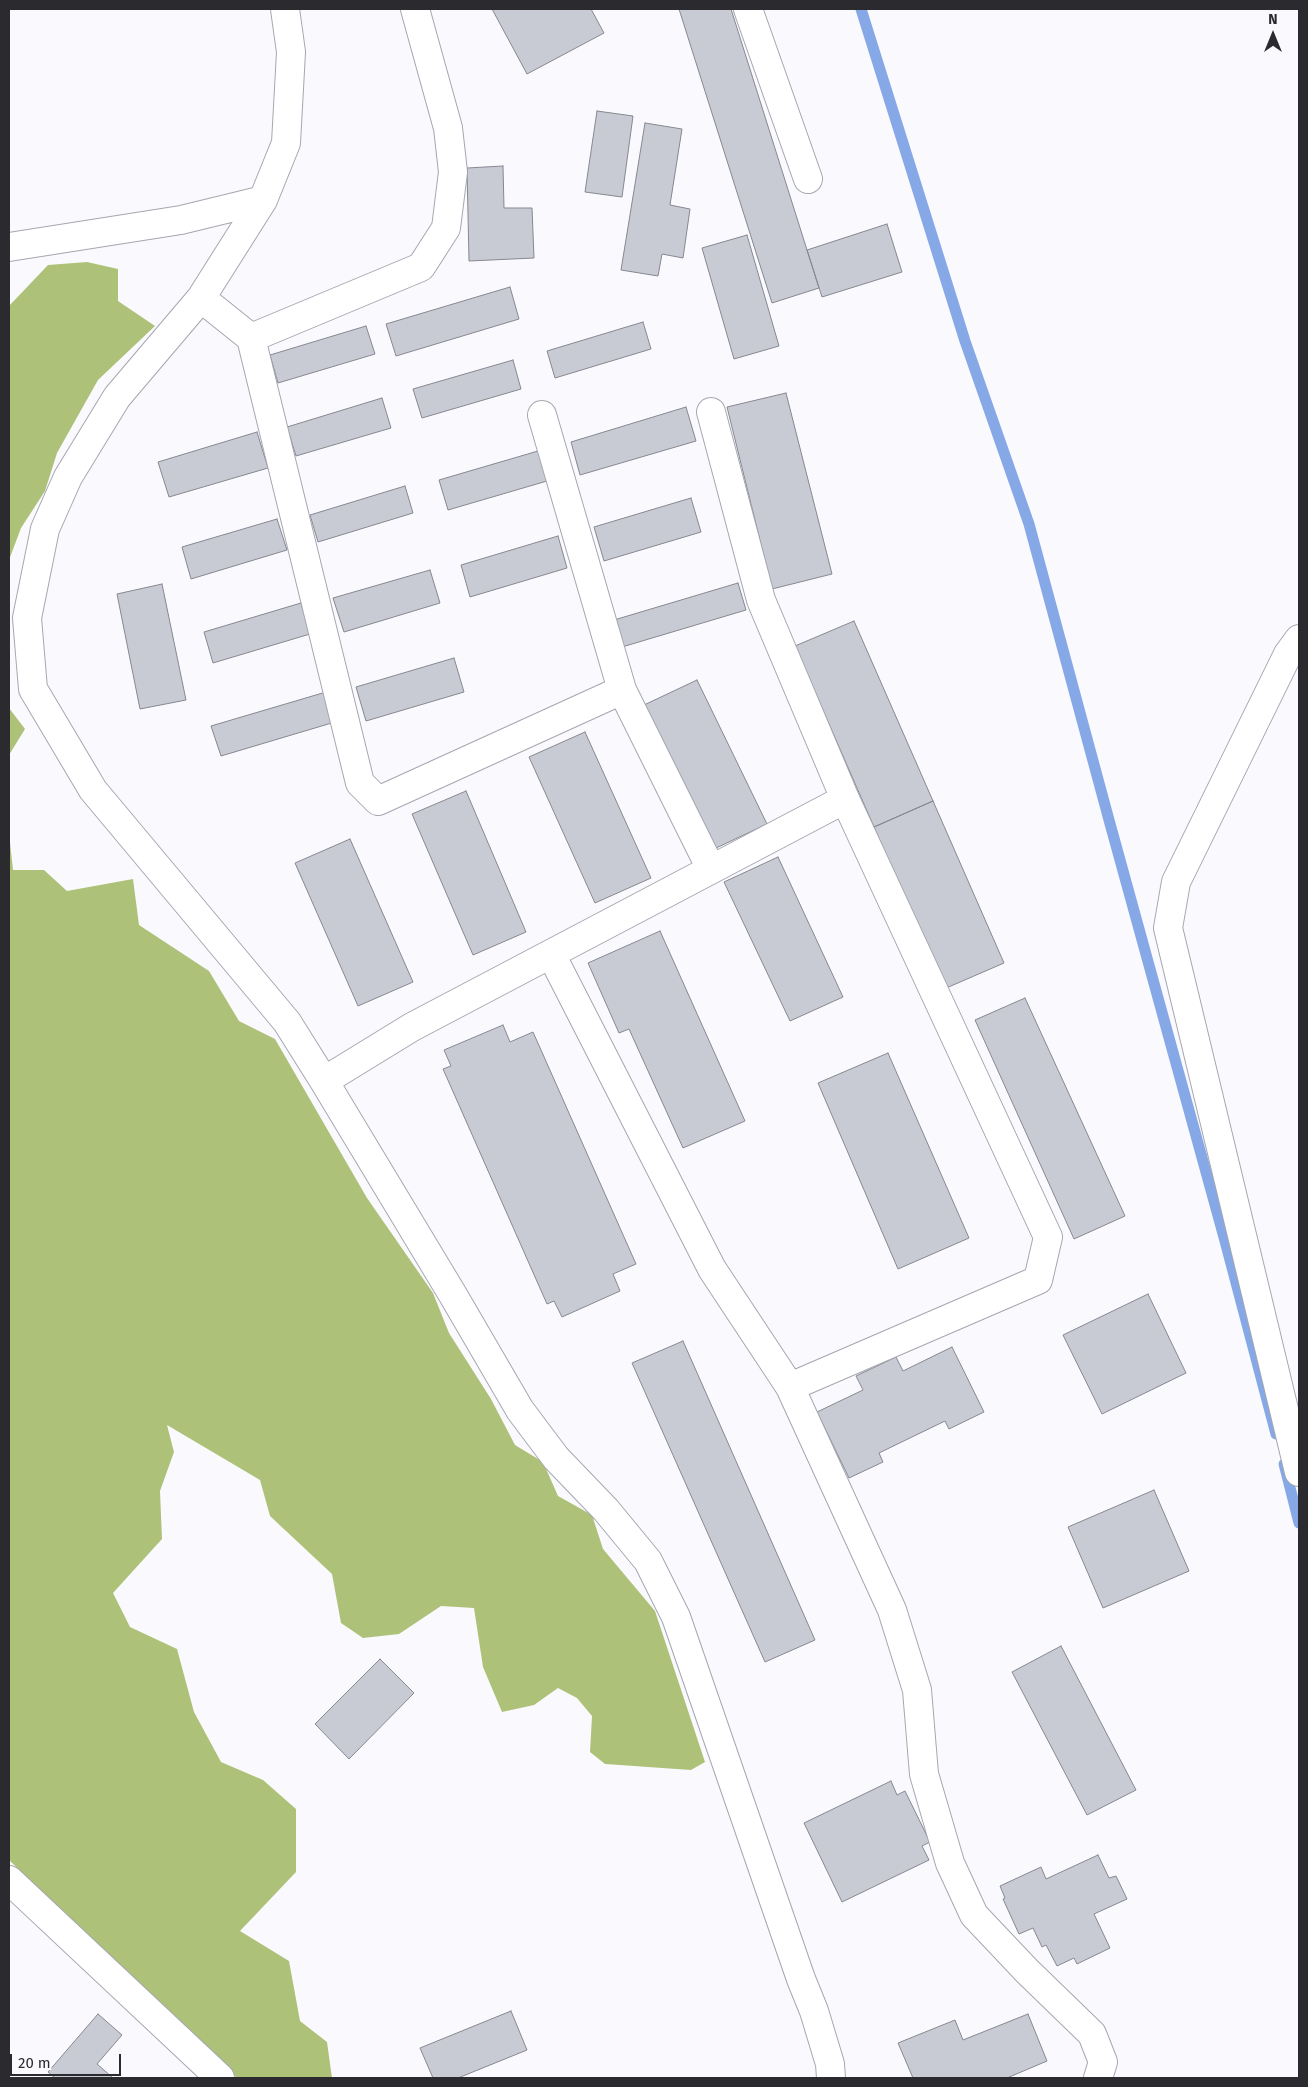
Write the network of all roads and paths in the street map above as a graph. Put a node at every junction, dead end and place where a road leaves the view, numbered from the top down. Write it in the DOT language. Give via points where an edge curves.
graph roads {
  1 [pos="285,9"];
  2 [pos="414,9"];
  3 [pos="748,9"];
  4 [pos="808,179"];
  5 [pos="263,200"];
  6 [pos="9,247"];
  7 [pos="201,298"];
  8 [pos="251,338"];
  9 [pos="711,412"];
  10 [pos="542,415"];
  11 [pos="1299,639"];
  12 [pos="622,690"];
  13 [pos="845,799"];
  14 [pos="711,869"];
  15 [pos="551,954"];
  16 [pos="324,1080"];
  17 [pos="790,1387"];
  18 [pos="1299,1472"];
  19 [pos="9,1880"];
  20 [pos="220,2078"];
  21 [pos="831,2078"];
  22 [pos="1098,2078"];
  1 -- 5 [label="street" via="291,52 286,143"];
  2 -- 8 [label="street" via="448,128 453,172 446,228 421,267"];
  3 -- 4 [label="street"];
  5 -- 6 [label="street" via="181,220"];
  5 -- 7 [label="street"];
  7 -- 8 [label="street"];
  7 -- 16 [label="street" via="117,397 68,477 45,529 26,618 33,689 93,790 287,1022"];
  8 -- 12 [label="street" via="360,783 378,801"];
  9 -- 13 [label="street" via="761,600"];
  10 -- 12 [label="street"];
  11 -- 18 [label="street" via="1288,654 1176,882 1168,928"];
  12 -- 14 [label="street"];
  13 -- 14 [label="street"];
  13 -- 17 [label="street" via="1048,1236 1038,1280"];
  14 -- 15 [label="street"];
  15 -- 16 [label="street" via="412,1027"];
  15 -- 17 [label="street" via="712,1269"];
  16 -- 21 [label="street" via="520,1410 556,1458 606,1510 648,1561 676,1617 814,2011"];
  17 -- 22 [label="street" via="892,1610 917,1690 924,1774 950,1863 974,1915 1092,2034 1103,2062"];
  19 -- 20 [label="street"];
}
